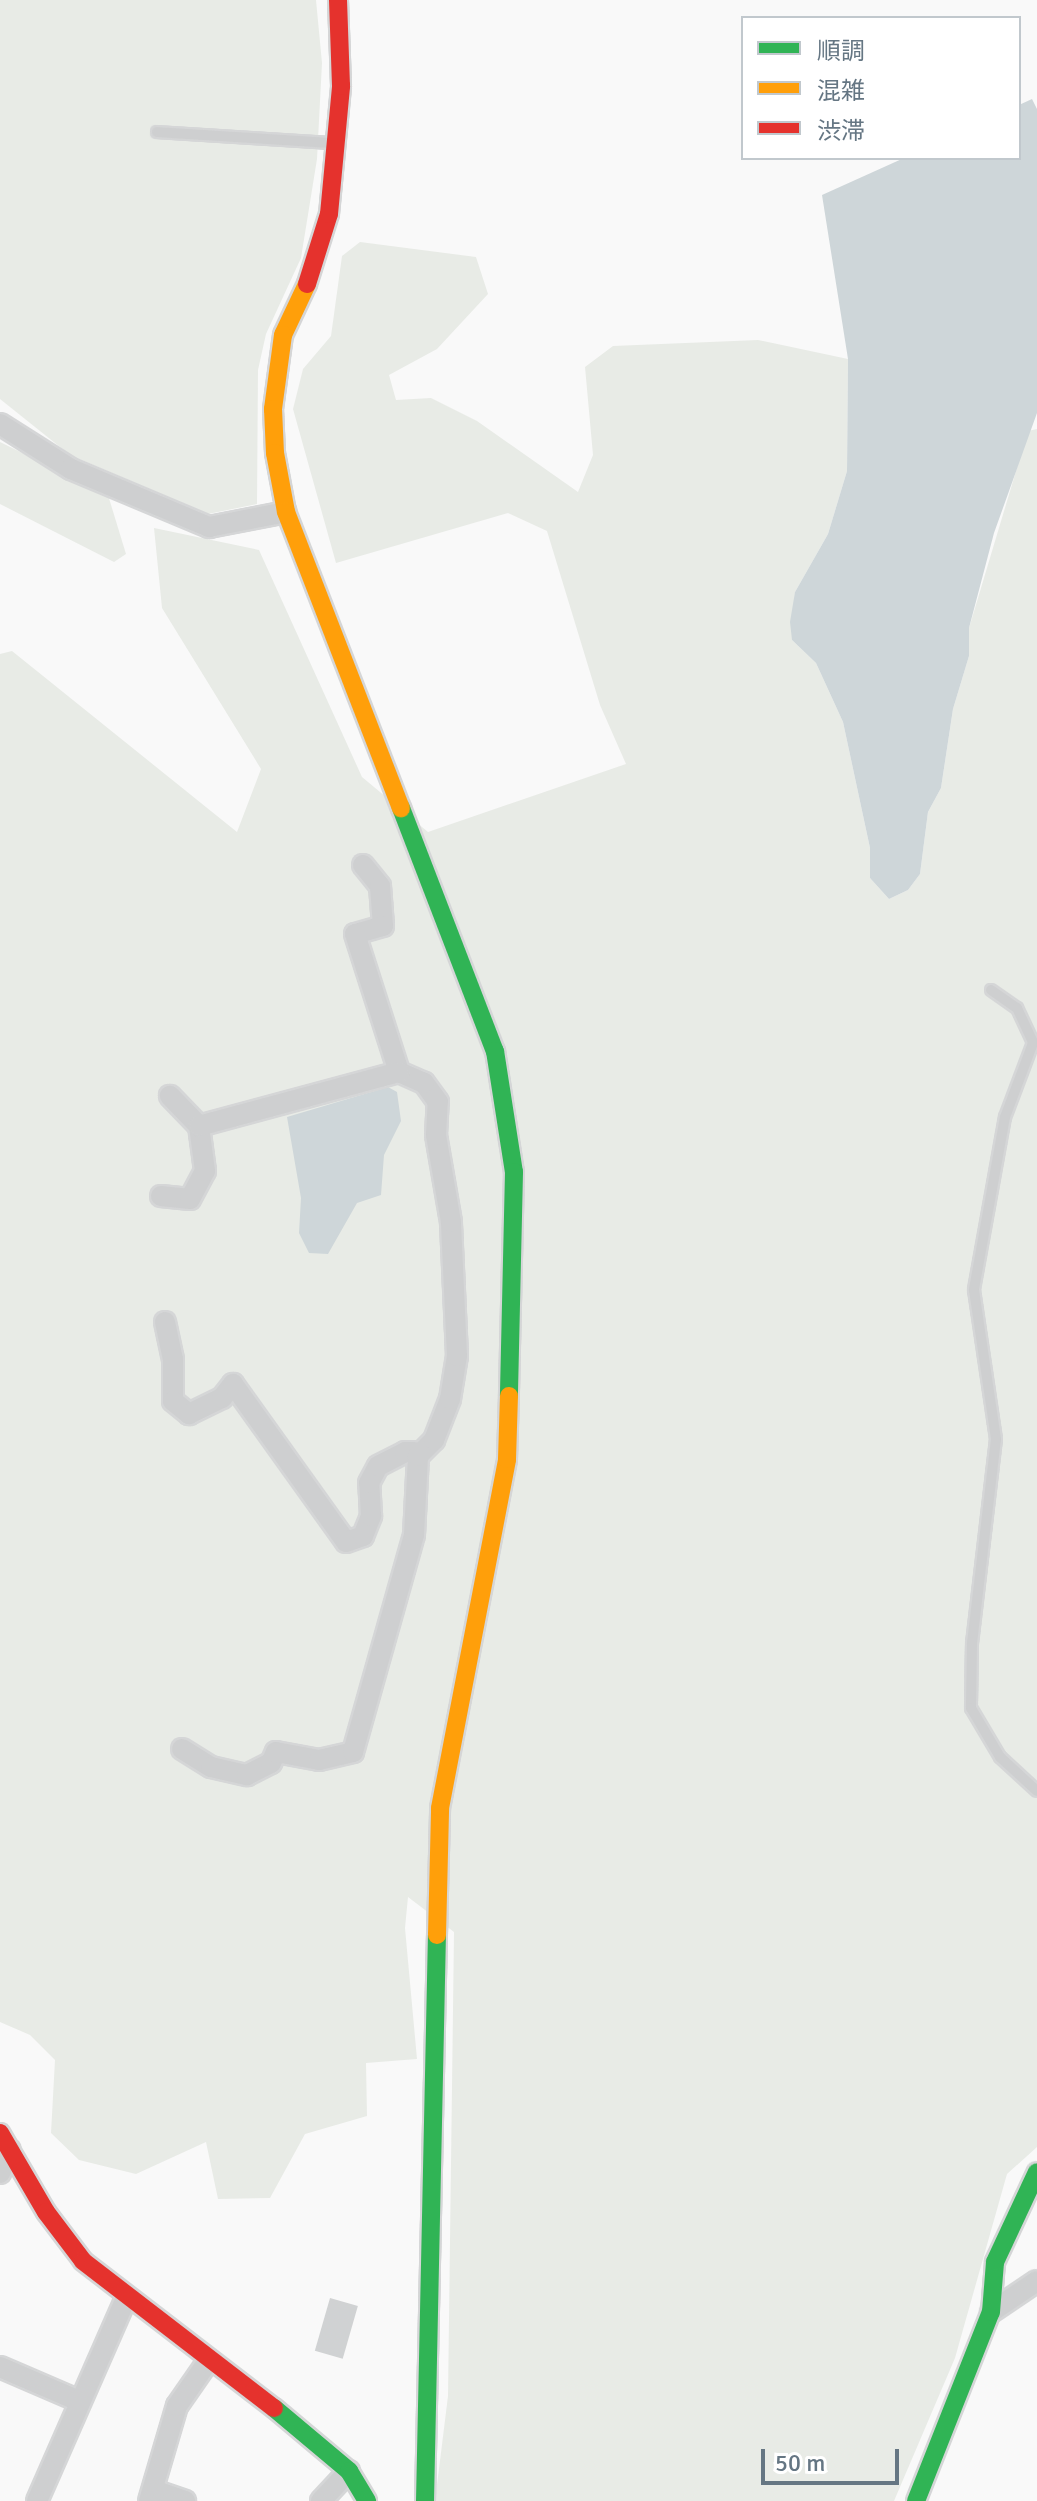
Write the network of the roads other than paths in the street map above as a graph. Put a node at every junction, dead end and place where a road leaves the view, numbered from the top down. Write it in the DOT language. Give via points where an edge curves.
graph roads {
  1 [pos="338,0"];
  2 [pos="157,132"];
  3 [pos="336,143"];
  4 [pos="0,424"];
  5 [pos="286,512"];
  6 [pos="363,865"];
  7 [pos="991,990"];
  8 [pos="399,1072"];
  9 [pos="170,1096"];
  10 [pos="199,1126"];
  11 [pos="161,1196"];
  12 [pos="165,1322"];
  13 [pos="414,1452"];
  14 [pos="182,1749"];
  15 [pos="1037,1791"];
  16 [pos="5,2142"];
  17 [pos="1037,2172"];
  18 [pos="0,2173"];
  19 [pos="1037,2281"];
  20 [pos="126,2298"];
  21 [pos="991,2312"];
  22 [pos="209,2360"];
  23 [pos="0,2367"];
  24 [pos="79,2401"];
  25 [pos="349,2471"];
  26 [pos="151,2496"];
  27 [pos="37,2501"];
  28 [pos="185,2501"];
  29 [pos="321,2501"];
  30 [pos="367,2501"];
  31 [pos="425,2501"];
  32 [pos="916,2501"];
  1 -- 3 [label="street" via="341,86"];
  2 -- 3 [label="lane"];
  3 -- 5 [label="street" via="318,262 283,335 276,376 275,453"];
  4 -- 5 [label="street" via="71,469 209,527"];
  5 -- 31 [label="street" via="478,998 503,1090 514,1172 507,1459 440,1808"];
  6 -- 8 [label="street" via="380,886 383,926 355,934"];
  7 -- 15 [label="lane" via="1017,1008 1033,1043 1005,1117 974,1290 996,1439 972,1642 971,1708 1000,1757"];
  8 -- 10 [label="street"];
  8 -- 14 [label="street" via="424,1083 438,1102 436,1135 451,1222 457,1356 450,1399 434,1440 418,1456 414,1535 353,1752 319,1760 276,1752 271,1763 247,1775 211,1767"];
  9 -- 10 [label="street"];
  10 -- 11 [label="street" via="205,1171 190,1199"];
  12 -- 13 [label="street" via="173,1359 173,1401 189,1414 222,1398 233,1384 346,1542 363,1536 371,1516 369,1483 378,1466"];
  16 -- 18 [label="street"];
  16 -- 20 [label="street" via="62,2235"];
  17 -- 21 [label="street" via="995,2262"];
  19 -- 21 [label="street"];
  20 -- 22 [label="street"];
  20 -- 24 [label="street"];
  21 -- 32 [label="street"];
  22 -- 25 [label="street"];
  22 -- 26 [label="street" via="177,2406"];
  23 -- 24 [label="street"];
  24 -- 27 [label="street"];
  25 -- 29 [label="street"];
  25 -- 30 [label="street"];
  26 -- 28 [label="street"];
}
